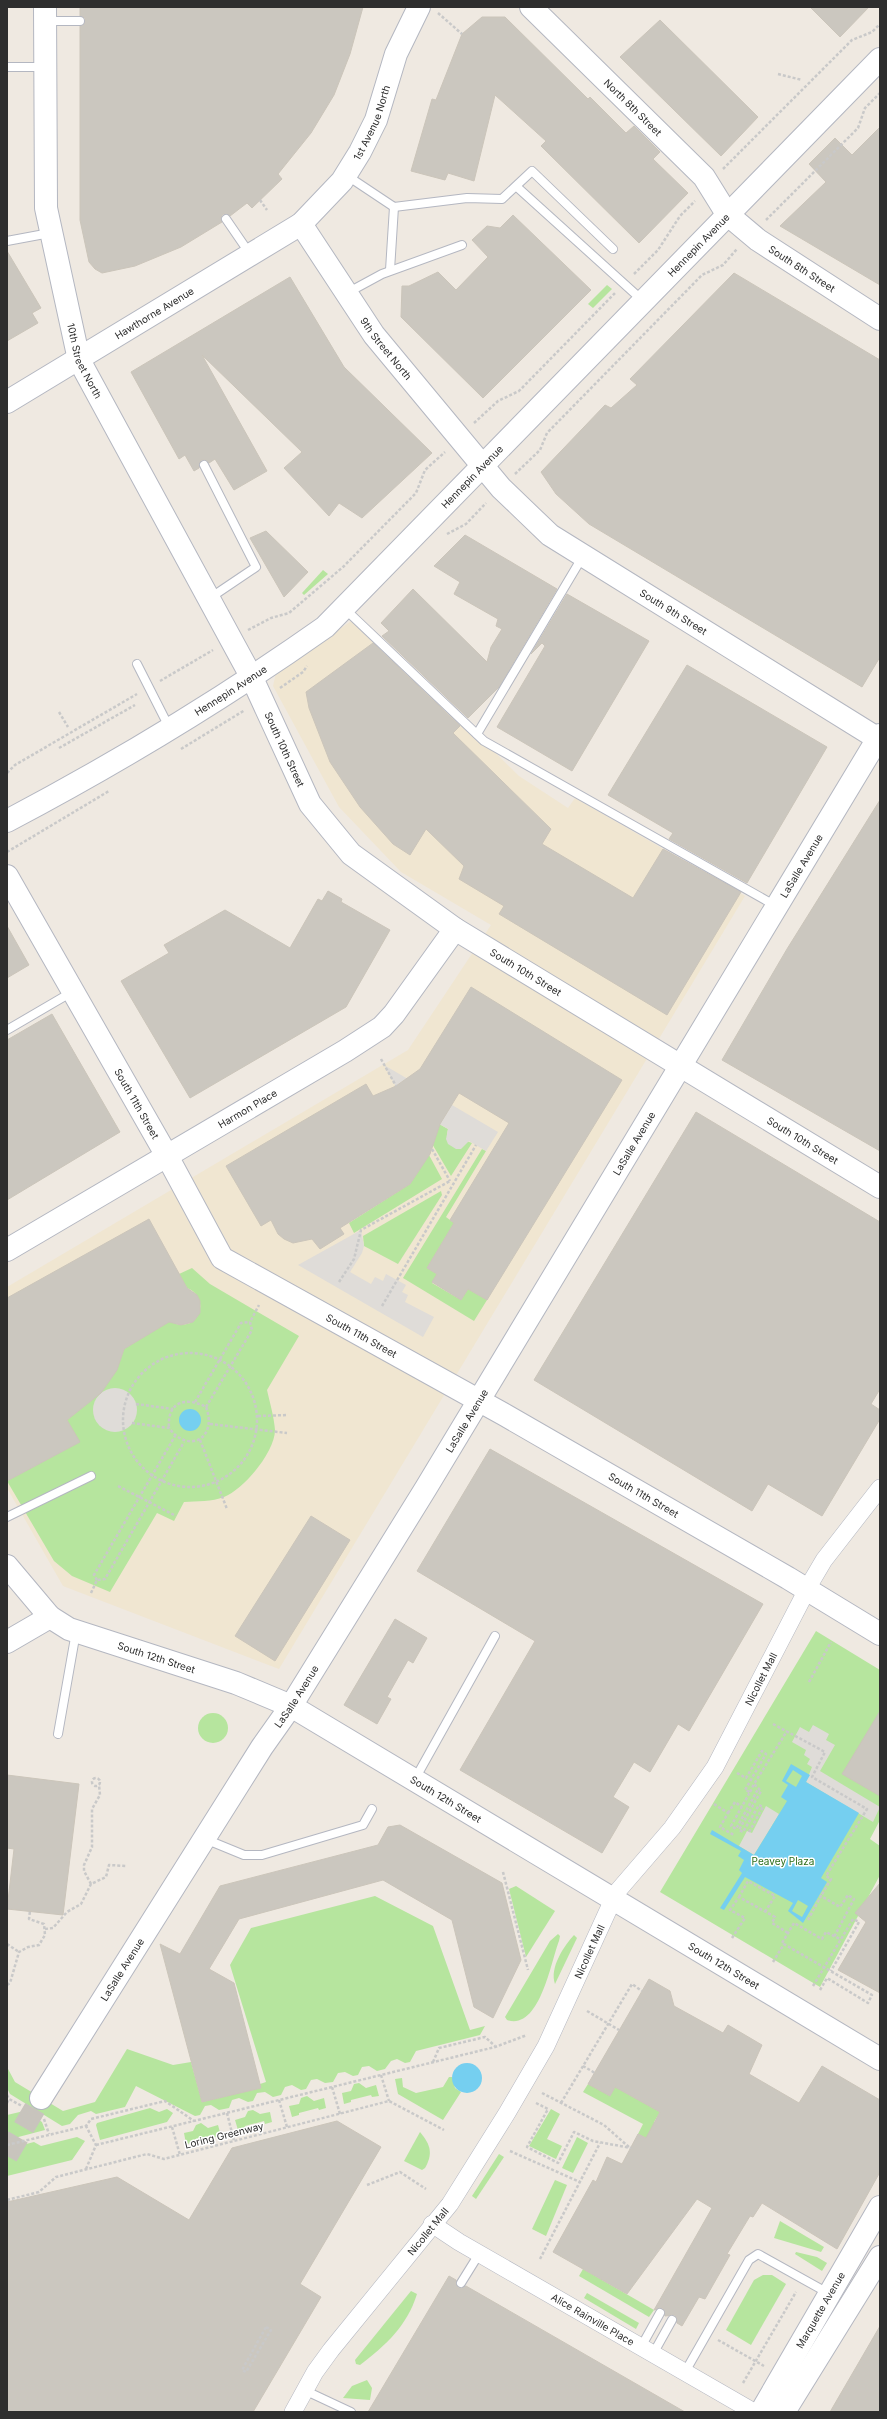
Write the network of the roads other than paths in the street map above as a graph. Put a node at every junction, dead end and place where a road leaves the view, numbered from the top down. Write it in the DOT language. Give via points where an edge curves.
graph roads {
  1 [pos="531,7"];
  2 [pos="427,9"];
  3 [pos="45,14"];
  4 [pos="80,21"];
  5 [pos="880,59"];
  6 [pos="44,67"];
  7 [pos="7,68"];
  8 [pos="346,175"];
  9 [pos="517,186"];
  10 [pos="394,207"];
  11 [pos="727,214"];
  12 [pos="226,219"];
  13 [pos="301,224"];
  14 [pos="50,233"];
  15 [pos="7,241"];
  16 [pos="462,245"];
  17 [pos="614,249"];
  18 [pos="252,256"];
  19 [pos="390,270"];
  20 [pos="346,294"];
  21 [pos="642,300"];
  22 [pos="880,319"];
  23 [pos="79,360"];
  24 [pos="7,402"];
  25 [pos="204,466"];
  26 [pos="482,466"];
  27 [pos="584,556"];
  28 [pos="209,599"];
  29 [pos="344,607"];
  30 [pos="137,664"];
  31 [pos="252,678"];
  32 [pos="169,728"];
  33 [pos="477,734"];
  34 [pos="879,738"];
  35 [pos="7,821"];
  36 [pos="7,876"];
  37 [pos="776,907"];
  38 [pos="455,929"];
  39 [pos="73,991"];
  40 [pos="7,1030"];
  41 [pos="680,1066"];
  42 [pos="168,1156"];
  43 [pos="880,1187"];
  44 [pos="7,1250"];
  45 [pos="479,1401"];
  46 [pos="91,1476"];
  47 [pos="880,1488"];
  48 [pos="7,1518"];
  49 [pos="7,1566"];
  50 [pos="807,1590"];
  51 [pos="50,1617"];
  52 [pos="76,1632"];
  53 [pos="880,1634"];
  54 [pos="495,1636"];
  55 [pos="7,1642"];
  56 [pos="291,1706"];
  57 [pos="58,1734"];
  58 [pos="414,1781"];
  59 [pos="372,1809"];
  60 [pos="204,1838"];
  61 [pos="612,1899"];
  62 [pos="880,2059"];
  63 [pos="41,2098"];
  64 [pos="880,2207"];
  65 [pos="432,2224"];
  66 [pos="479,2254"];
  67 [pos="880,2257"];
  68 [pos="461,2283"];
  69 [pos="828,2294"];
  70 [pos="660,2313"];
  71 [pos="672,2320"];
  72 [pos="647,2351"];
  73 [pos="685,2372"];
  74 [pos="304,2390"];
  75 [pos="293,2412"];
  76 [pos="351,2412"];
  77 [pos="754,2412"];
  78 [pos="761,2412"];
  79 [pos="784,2412"];
  1 -- 11 [label="street, North 8th Street" via="704,177"];
  2 -- 8 [label="street, 1st Avenue North" via="396,54 376,120"];
  3 -- 4 [label="lane"];
  3 -- 6 [label="street, 10th Street North"];
  5 -- 11 [label="street, Hennepin Avenue"];
  6 -- 7 [label="lane"];
  6 -- 14 [label="street, 10th Street North" via="45,189"];
  8 -- 10 [label="lane"];
  8 -- 13 [label="street, 1st Avenue North"];
  9 -- 10 [label="lane" via="502,199 467,198"];
  9 -- 17 [label="lane" via="532,171"];
  9 -- 21 [label="lane"];
  10 -- 19 [label="lane"];
  11 -- 21 [label="street, Hennepin Avenue"];
  11 -- 22 [label="street, South 8th Street" via="758,240"];
  12 -- 18 [label="lane"];
  13 -- 18 [label="street, Hawthorne Avenue"];
  13 -- 20 [label="street, 9th Street North"];
  14 -- 15 [label="lane"];
  14 -- 23 [label="street, 10th Street North"];
  16 -- 19 [label="lane"];
  18 -- 23 [label="street, Hawthorne Avenue"];
  19 -- 20 [label="lane"];
  20 -- 26 [label="street, 9th Street North" via="374,335"];
  21 -- 26 [label="street, Hennepin Avenue"];
  23 -- 24 [label="street, Hawthorne Avenue"];
  23 -- 28 [label="street, 10th Street North"];
  25 -- 28 [label="lane" via="256,567"];
  26 -- 27 [label="street, South 9th Street" via="550,535"];
  26 -- 29 [label="street, Hennepin Avenue"];
  27 -- 33 [label="lane"];
  27 -- 34 [label="street, South 9th Street"];
  28 -- 31 [label="street, 10th Street North"];
  29 -- 31 [label="street, Hennepin Avenue" via="325,627"];
  29 -- 33 [label="lane"];
  30 -- 32 [label="lane"];
  31 -- 32 [label="street, Hennepin Avenue"];
  31 -- 38 [label="street, South 10th Street" via="316,812 351,854"];
  32 -- 35 [label="street, Hennepin Avenue" via="101,770"];
  33 -- 37 [label="lane" via="484,741"];
  34 -- 37 [label="street, LaSalle Avenue"];
  36 -- 39 [label="street, South 11th Street"];
  37 -- 41 [label="street, LaSalle Avenue"];
  38 -- 41 [label="street, South 10th Street"];
  38 -- 42 [label="street, Harmon Place" via="382,1027"];
  39 -- 40 [label="lane"];
  39 -- 42 [label="street, South 11th Street"];
  41 -- 43 [label="street, South 10th Street"];
  41 -- 45 [label="street, LaSalle Avenue"];
  42 -- 44 [label="street, Harmon Place"];
  42 -- 45 [label="street, South 11th Street" via="222,1258"];
  45 -- 50 [label="street, South 11th Street"];
  45 -- 56 [label="street, LaSalle Avenue"];
  46 -- 48 [label="lane"];
  47 -- 50 [label="street, Nicollet Mall" via="824,1560"];
  49 -- 51 [label="street, South 12th Street"];
  50 -- 53 [label="street, South 11th Street"];
  50 -- 61 [label="street, Nicollet Mall" via="715,1767 672,1828"];
  51 -- 52 [label="street, South 12th Street"];
  51 -- 55 [label="street"];
  52 -- 56 [label="street, South 12th Street" via="236,1683"];
  52 -- 57 [label="lane"];
  54 -- 58 [label="lane"];
  56 -- 58 [label="street, South 12th Street"];
  56 -- 60 [label="street, LaSalle Avenue"];
  58 -- 61 [label="street, South 12th Street"];
  59 -- 60 [label="lane" via="363,1825 262,1855 244,1855"];
  60 -- 63 [label="street, LaSalle Avenue"];
  61 -- 62 [label="street, South 12th Street"];
  61 -- 65 [label="street, Nicollet Mall" via="546,2046 450,2204"];
  64 -- 69 [label="street, Marquette Avenue"];
  65 -- 66 [label="street, Alice Rainville Place"];
  65 -- 74 [label="street, Nicollet Mall" via="331,2350"];
  66 -- 68 [label="lane"];
  66 -- 72 [label="street, Alice Rainville Place"];
  67 -- 79 [label="street"];
  69 -- 73 [label="lane" via="758,2254 749,2260"];
  69 -- 78 [label="street, Marquette Avenue"];
  70 -- 72 [label="lane"];
  71 -- 72 [label="lane"];
  72 -- 73 [label="street, Alice Rainville Place"];
  73 -- 77 [label="street, Alice Rainville Place"];
  74 -- 75 [label="street, Nicollet Mall"];
  74 -- 76 [label="lane"];
}
